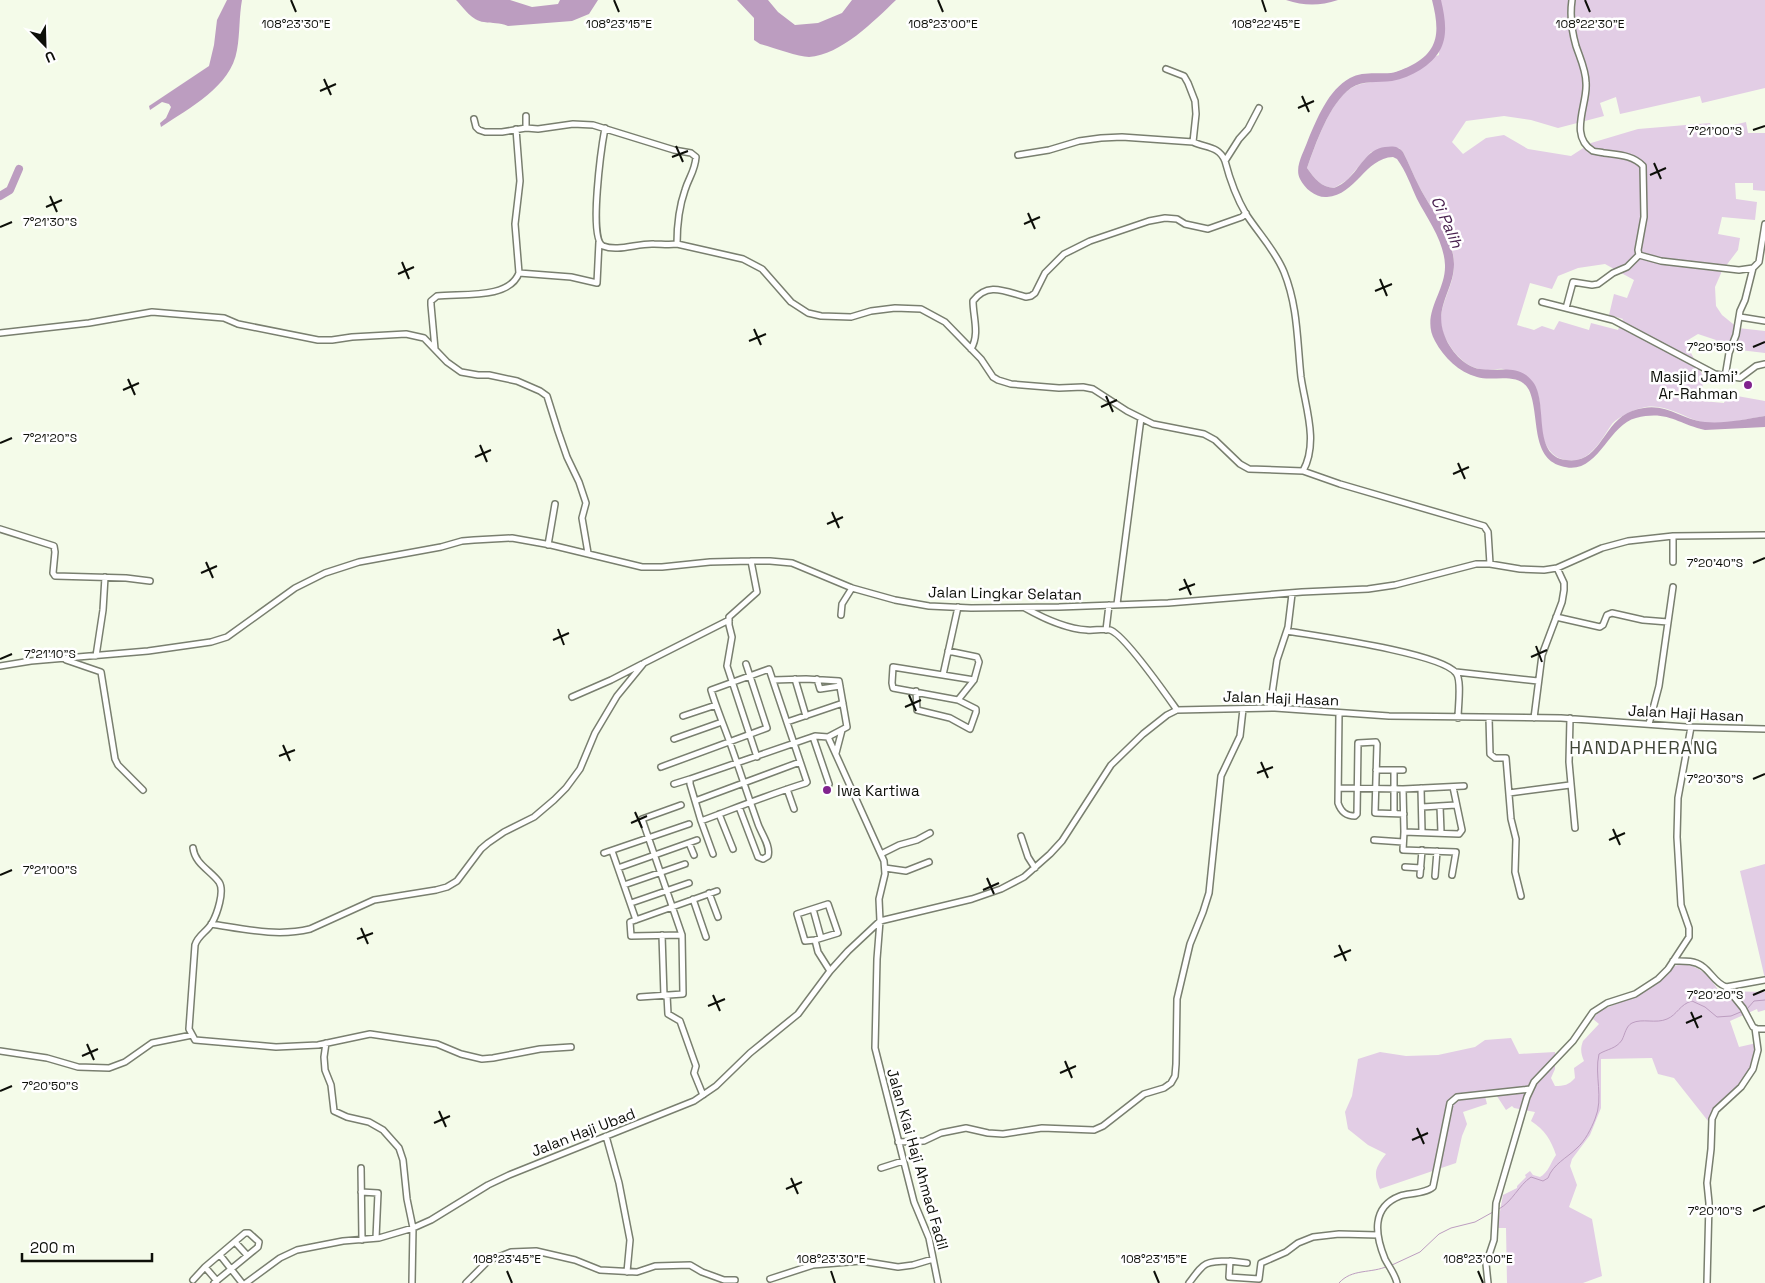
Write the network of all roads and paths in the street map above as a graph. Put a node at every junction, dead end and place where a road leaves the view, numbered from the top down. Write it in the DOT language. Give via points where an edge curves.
graph roads {
  1 [pos="1572,0"];
  2 [pos="1166,69"];
  3 [pos="1259,108"];
  4 [pos="526,116"];
  5 [pos="474,119"];
  6 [pos="526,128"];
  7 [pos="605,128"];
  8 [pos="516,129"];
  9 [pos="1193,142"];
  10 [pos="1018,154"];
  11 [pos="1225,161"];
  12 [pos="1246,213"];
  13 [pos="1765,224"];
  14 [pos="599,242"];
  15 [pos="677,244"];
  16 [pos="1639,256"];
  17 [pos="1753,268"];
  18 [pos="519,273"];
  19 [pos="1542,302"];
  20 [pos="1566,308"];
  21 [pos="1740,318"];
  22 [pos="1765,321"];
  23 [pos="0,333"];
  24 [pos="435,350"];
  25 [pos="971,350"];
  26 [pos="1765,364"];
  27 [pos="1725,377"];
  28 [pos="1141,418"];
  29 [pos="1303,471"];
  30 [pos="555,504"];
  31 [pos="0,529"];
  32 [pos="1765,535"];
  33 [pos="1673,536"];
  34 [pos="548,544"];
  35 [pos="588,553"];
  36 [pos="751,561"];
  37 [pos="1673,562"];
  38 [pos="1490,564"];
  39 [pos="1557,568"];
  40 [pos="105,577"];
  41 [pos="150,581"];
  42 [pos="1673,587"];
  43 [pos="852,588"];
  44 [pos="1292,594"];
  45 [pos="1117,604"];
  46 [pos="1109,605"];
  47 [pos="958,607"];
  48 [pos="1024,608"];
  49 [pos="841,615"];
  50 [pos="1556,617"];
  51 [pos="729,620"];
  52 [pos="1668,622"];
  53 [pos="1106,630"];
  54 [pos="1287,631"];
  55 [pos="948,651"];
  56 [pos="96,656"];
  57 [pos="61,659"];
  58 [pos="644,663"];
  59 [pos="746,664"];
  60 [pos="0,666"];
  61 [pos="1456,672"];
  62 [pos="943,675"];
  63 [pos="750,676"];
  64 [pos="795,679"];
  65 [pos="817,679"];
  66 [pos="773,680"];
  67 [pos="974,680"];
  68 [pos="1538,681"];
  69 [pos="732,682"];
  70 [pos="840,686"];
  71 [pos="916,691"];
  72 [pos="572,697"];
  73 [pos="958,700"];
  74 [pos="843,703"];
  75 [pos="716,705"];
  76 [pos="1270,708"];
  77 [pos="1243,709"];
  78 [pos="1177,710"];
  79 [pos="1339,713"];
  80 [pos="683,716"];
  81 [pos="806,716"];
  82 [pos="1458,718"];
  83 [pos="1489,718"];
  84 [pos="1534,718"];
  85 [pos="1570,718"];
  86 [pos="722,722"];
  87 [pos="787,722"];
  88 [pos="1649,724"];
  89 [pos="1690,727"];
  90 [pos="1765,729"];
  91 [pos="842,730"];
  92 [pos="749,734"];
  93 [pos="813,736"];
  94 [pos="828,737"];
  95 [pos="674,739"];
  96 [pos="730,742"];
  97 [pos="794,744"];
  98 [pos="836,753"];
  99 [pos="757,757"];
  100 [pos="800,762"];
  101 [pos="737,763"];
  102 [pos="661,766"];
  103 [pos="1376,770"];
  104 [pos="1394,770"];
  105 [pos="1403,770"];
  106 [pos="690,779"];
  107 [pos="744,783"];
  108 [pos="674,784"];
  109 [pos="829,784"];
  110 [pos="1464,786"];
  111 [pos="1570,786"];
  112 [pos="1453,787"];
  113 [pos="1338,788"];
  114 [pos="1357,788"];
  115 [pos="1375,788"];
  116 [pos="1421,788"];
  117 [pos="787,789"];
  118 [pos="1394,789"];
  119 [pos="1403,789"];
  120 [pos="143,790"];
  121 [pos="1509,793"];
  122 [pos="695,801"];
  123 [pos="751,802"];
  124 [pos="1456,804"];
  125 [pos="681,805"];
  126 [pos="1440,806"];
  127 [pos="739,807"];
  128 [pos="1422,807"];
  129 [pos="794,809"];
  130 [pos="1394,813"];
  131 [pos="719,814"];
  132 [pos="1404,814"];
  133 [pos="757,820"];
  134 [pos="701,821"];
  135 [pos="689,824"];
  136 [pos="746,824"];
  137 [pos="1575,828"];
  138 [pos="1404,832"];
  139 [pos="1422,832"];
  140 [pos="1441,832"];
  141 [pos="930,833"];
  142 [pos="649,836"];
  143 [pos="1021,836"];
  144 [pos="698,840"];
  145 [pos="1374,840"];
  146 [pos="1403,842"];
  147 [pos="689,843"];
  148 [pos="193,848"];
  149 [pos="733,849"];
  150 [pos="612,850"];
  151 [pos="1422,850"];
  152 [pos="1437,851"];
  153 [pos="604,853"];
  154 [pos="713,854"];
  155 [pos="881,854"];
  156 [pos="656,855"];
  157 [pos="694,855"];
  158 [pos="929,862"];
  159 [pos="685,864"];
  160 [pos="1405,867"];
  161 [pos="618,868"];
  162 [pos="885,868"];
  163 [pos="1035,868"];
  164 [pos="1421,868"];
  165 [pos="662,872"];
  166 [pos="1420,875"];
  167 [pos="1452,875"];
  168 [pos="1435,876"];
  169 [pos="690,883"];
  170 [pos="624,885"];
  171 [pos="668,889"];
  172 [pos="718,891"];
  173 [pos="709,893"];
  174 [pos="1521,896"];
  175 [pos="693,899"];
  176 [pos="631,903"];
  177 [pos="673,906"];
  178 [pos="813,909"];
  179 [pos="718,917"];
  180 [pos="636,920"];
  181 [pos="880,921"];
  182 [pos="211,924"];
  183 [pos="662,935"];
  184 [pos="682,935"];
  185 [pos="706,937"];
  186 [pos="818,939"];
  187 [pos="1674,961"];
  188 [pos="830,971"];
  189 [pos="1765,980"];
  190 [pos="1726,987"];
  191 [pos="666,995"];
  192 [pos="640,997"];
  193 [pos="1755,1028"];
  194 [pos="1765,1029"];
  195 [pos="192,1035"];
  196 [pos="326,1043"];
  197 [pos="571,1047"];
  198 [pos="0,1051"];
  199 [pos="1530,1089"];
  200 [pos="703,1095"];
  201 [pos="606,1136"];
  202 [pos="898,1142"];
  203 [pos="903,1161"];
  204 [pos="361,1168"];
  205 [pos="881,1168"];
  206 [pos="361,1192"];
  207 [pos="413,1228"];
  208 [pos="1378,1235"];
  209 [pos="376,1238"];
  210 [pos="362,1240"];
  211 [pos="235,1242"];
  212 [pos="220,1254"];
  213 [pos="247,1255"];
  214 [pos="934,1260"];
  215 [pos="1230,1261"];
  216 [pos="1247,1263"];
  217 [pos="205,1267"];
  218 [pos="231,1268"];
  219 [pos="628,1272"];
  220 [pos="770,1279"];
  221 [pos="193,1280"];
  222 [pos="735,1280"];
  223 [pos="1707,1281"];
  224 [pos="216,1282"];
  225 [pos="242,1283"];
  226 [pos="246,1283"];
  227 [pos="412,1283"];
  228 [pos="466,1283"];
  229 [pos="938,1283"];
  230 [pos="1189,1283"];
  231 [pos="1397,1283"];
  232 [pos="1488,1283"];
  1 -- 16 [label="street" via="1574,38 1586,82 1581,134 1594,151 1631,157 1643,166 1644,217"];
  2 -- 9 [label="street" via="1184,76 1195,101"];
  3 -- 11 [label="street"];
  4 -- 6 [label="street"];
  5 -- 8 [label="street" via="476,127 485,132"];
  6 -- 7 [label="street" via="573,124"];
  6 -- 8 [label="street"];
  7 -- 14 [label="street" via="597,196"];
  7 -- 15 [label="street" via="696,157 680,209"];
  8 -- 18 [label="street" via="520,181 515,224"];
  9 -- 10 [label="street" via="1101,138"];
  9 -- 11 [label="street" via="1216,149"];
  11 -- 12 [label="street" via="1231,186"];
  12 -- 25 [label="street" via="1208,229 1177,219 1150,221 1072,249 1045,273 1035,293 1030,296 993,289 982,292 973,301 975,336"];
  12 -- 29 [label="street" via="1285,273 1295,308 1301,377 1310,428 1310,445"];
  13 -- 17 [label="street" via="1758,262"];
  14 -- 15 [label="street" via="613,247"];
  14 -- 18 [label="street" via="597,283 571,277"];
  15 -- 25 [label="street" via="743,259 762,269 791,302 821,316 851,317 895,308 921,309 945,322"];
  16 -- 17 [label="street" via="1661,262 1739,270"];
  16 -- 20 [label="street" via="1598,284 1573,282"];
  17 -- 21 [label="street"];
  18 -- 24 [label="street" via="515,281 502,290 432,298"];
  19 -- 20 [label="street"];
  20 -- 27 [label="street" via="1613,320"];
  21 -- 22 [label="street"];
  21 -- 27 [label="street"];
  23 -- 24 [label="street" via="152,312 224,318 246,326 318,340 406,334 424,338"];
  24 -- 35 [label="street" via="461,372 517,381 547,396 586,503 582,518"];
  25 -- 28 [label="street" via="998,380 1011,384 1094,389"];
  26 -- 27 [label="street" via="1756,366 1742,378"];
  28 -- 29 [label="street" via="1153,424 1204,434 1249,469"];
  28 -- 45 [label="street"];
  29 -- 38 [label="street" via="1484,526 1488,532"];
  30 -- 34 [label="street"];
  31 -- 40 [label="street" via="54,546 55,576"];
  32 -- 33 [label="street, Jalan Lingkar Selatan"];
  33 -- 37 [label="street"];
  33 -- 39 [label="street, Jalan Lingkar Selatan" via="1628,540"];
  34 -- 35 [label="street, Jalan Lingkar Selatan"];
  34 -- 56 [label="street, Jalan Lingkar Selatan" via="512,538 462,541 359,562 325,573 295,588 227,637 186,646"];
  35 -- 36 [label="street, Jalan Lingkar Selatan" via="642,567"];
  36 -- 43 [label="street, Jalan Lingkar Selatan" via="792,563"];
  36 -- 51 [label="street" via="757,592"];
  38 -- 39 [label="street, Jalan Lingkar Selatan" via="1531,570"];
  38 -- 44 [label="street, Jalan Lingkar Selatan" via="1464,566 1395,585"];
  39 -- 50 [label="street" via="1564,590"];
  40 -- 41 [label="street"];
  40 -- 56 [label="street"];
  42 -- 52 [label="street"];
  43 -- 47 [label="street, Jalan Lingkar Selatan" via="929,606"];
  43 -- 49 [label="street" via="842,604"];
  44 -- 45 [label="street, Jalan Lingkar Selatan"];
  44 -- 54 [label="street"];
  45 -- 46 [label="street, Jalan Lingkar Selatan"];
  46 -- 48 [label="street, Jalan Lingkar Selatan"];
  46 -- 53 [label="street"];
  47 -- 48 [label="street, Jalan Lingkar Selatan"];
  47 -- 55 [label="street"];
  48 -- 53 [label="street" via="1070,628"];
  50 -- 52 [label="street" via="1600,627 1612,613"];
  50 -- 68 [label="street" via="1542,655"];
  51 -- 58 [label="street"];
  51 -- 69 [label="street" via="732,637 727,666"];
  52 -- 88 [label="street" via="1659,686"];
  53 -- 78 [label="street" via="1119,636"];
  54 -- 61 [label="street" via="1398,650 1437,661"];
  54 -- 76 [label="street" via="1274,673"];
  55 -- 62 [label="street"];
  55 -- 67 [label="street" via="977,657 979,662"];
  56 -- 57 [label="street, Jalan Lingkar Selatan"];
  57 -- 60 [label="street, Jalan Lingkar Selatan"];
  57 -- 120 [label="street" via="101,672 115,759"];
  58 -- 72 [label="street"];
  58 -- 182 [label="street" via="617,696 595,733 580,768 566,788 534,817 488,843 463,874 447,887 374,900 299,932 270,933"];
  59 -- 63 [label="street"];
  61 -- 68 [label="street"];
  61 -- 82 [label="street" via="1459,678"];
  62 -- 67 [label="street"];
  62 -- 71 [label="street" via="892,668 893,688"];
  63 -- 66 [label="street" via="769,669"];
  63 -- 69 [label="street"];
  63 -- 92 [label="street" via="768,727"];
  64 -- 65 [label="street"];
  64 -- 66 [label="street"];
  64 -- 81 [label="street"];
  65 -- 70 [label="street" via="837,680"];
  65 -- 70 [label="street" via="820,689"];
  66 -- 87 [label="street"];
  67 -- 73 [label="street"];
  68 -- 84 [label="street"];
  69 -- 75 [label="street" via="711,690"];
  69 -- 92 [label="street"];
  70 -- 74 [label="street"];
  71 -- 73 [label="street"];
  71 -- 73 [label="street" via="917,710 950,718 970,729 976,709"];
  74 -- 81 [label="street"];
  74 -- 91 [label="street" via="847,726"];
  75 -- 80 [label="street"];
  75 -- 86 [label="street"];
  76 -- 77 [label="street, Jalan Haji Hasan"];
  76 -- 79 [label="street, Jalan Haji Hasan"];
  77 -- 78 [label="street, Jalan Haji Hasan"];
  77 -- 202 [label="street" via="1240,736 1221,776 1208,893 1190,944 1177,999 1176,1064 1171,1082 1164,1088 1144,1094 1094,1130 1042,1128 1003,1134 966,1128 941,1133 924,1141"];
  78 -- 163 [label="street" via="1143,734 1111,765 1062,841"];
  79 -- 82 [label="street, Jalan Haji Hasan"];
  79 -- 113 [label="street"];
  81 -- 87 [label="street"];
  82 -- 83 [label="street, Jalan Haji Hasan"];
  83 -- 84 [label="street, Jalan Haji Hasan"];
  83 -- 121 [label="street" via="1490,754 1495,758 1506,758"];
  84 -- 85 [label="street, Jalan Haji Hasan"];
  85 -- 88 [label="street, Jalan Haji Hasan"];
  85 -- 111 [label="street"];
  86 -- 95 [label="street"];
  86 -- 96 [label="street"];
  87 -- 97 [label="street"];
  88 -- 89 [label="street, Jalan Haji Hasan"];
  89 -- 90 [label="street, Jalan Haji Hasan"];
  89 -- 187 [label="street" via="1678,798 1677,836 1681,905 1690,935"];
  91 -- 94 [label="street"];
  91 -- 98 [label="street"];
  92 -- 96 [label="street"];
  92 -- 99 [label="street"];
  93 -- 94 [label="street"];
  93 -- 97 [label="street"];
  93 -- 109 [label="street"];
  94 -- 98 [label="street"];
  96 -- 101 [label="street"];
  96 -- 102 [label="street"];
  97 -- 99 [label="street"];
  97 -- 100 [label="street"];
  98 -- 155 [label="street"];
  99 -- 101 [label="street"];
  100 -- 107 [label="street"];
  100 -- 117 [label="street" via="807,782"];
  101 -- 106 [label="street"];
  101 -- 107 [label="street"];
  103 -- 104 [label="street"];
  103 -- 114 [label="street" via="1378,744 1358,743"];
  103 -- 115 [label="street"];
  104 -- 105 [label="street"];
  104 -- 118 [label="street"];
  106 -- 108 [label="street"];
  106 -- 122 [label="street"];
  107 -- 122 [label="street"];
  107 -- 123 [label="street"];
  110 -- 112 [label="street"];
  111 -- 121 [label="street"];
  111 -- 137 [label="street"];
  112 -- 116 [label="street"];
  112 -- 124 [label="street"];
  113 -- 114 [label="street"];
  113 -- 114 [label="street" via="1340,809 1349,816 1358,812"];
  114 -- 115 [label="street"];
  115 -- 118 [label="street"];
  115 -- 130 [label="street" via="1375,813"];
  116 -- 119 [label="street"];
  116 -- 128 [label="street"];
  117 -- 123 [label="street"];
  117 -- 129 [label="street"];
  118 -- 119 [label="street"];
  118 -- 130 [label="street"];
  119 -- 132 [label="street"];
  121 -- 174 [label="street" via="1516,839 1514,872"];
  122 -- 134 [label="street"];
  123 -- 127 [label="street"];
  123 -- 133 [label="street"];
  124 -- 126 [label="street"];
  124 -- 140 [label="street" via="1462,830 1459,834"];
  125 -- 142 [label="street" via="642,819"];
  126 -- 128 [label="street"];
  126 -- 140 [label="street"];
  127 -- 131 [label="street"];
  127 -- 136 [label="street"];
  128 -- 139 [label="street"];
  130 -- 132 [label="street"];
  131 -- 134 [label="street"];
  131 -- 149 [label="street"];
  132 -- 138 [label="street"];
  133 -- 136 [label="street"];
  133 -- 136 [label="street" via="769,850 763,859 758,857"];
  134 -- 154 [label="street"];
  135 -- 142 [label="street"];
  138 -- 139 [label="street"];
  138 -- 146 [label="street"];
  139 -- 140 [label="street"];
  141 -- 155 [label="street"];
  142 -- 150 [label="street"];
  142 -- 156 [label="street"];
  143 -- 163 [label="street"];
  144 -- 147 [label="street"];
  145 -- 146 [label="street"];
  146 -- 151 [label="street" via="1403,850"];
  147 -- 156 [label="street"];
  147 -- 157 [label="street"];
  148 -- 182 [label="street" via="194,856 222,888"];
  150 -- 153 [label="street"];
  150 -- 161 [label="street"];
  151 -- 152 [label="street"];
  151 -- 164 [label="street"];
  152 -- 167 [label="street" via="1456,852"];
  152 -- 168 [label="street"];
  155 -- 162 [label="street"];
  156 -- 161 [label="street"];
  156 -- 165 [label="street"];
  158 -- 162 [label="street" via="906,871"];
  159 -- 165 [label="street"];
  160 -- 164 [label="street"];
  161 -- 170 [label="street"];
  162 -- 181 [label="street, Jalan Kiai Haji Ahmad Fadil" via="879,899"];
  163 -- 181 [label="street" via="994,892"];
  164 -- 166 [label="street"];
  165 -- 170 [label="street"];
  165 -- 171 [label="street"];
  169 -- 171 [label="street"];
  170 -- 176 [label="street"];
  171 -- 176 [label="street"];
  171 -- 177 [label="street"];
  172 -- 173 [label="street"];
  173 -- 175 [label="street"];
  173 -- 179 [label="street"];
  175 -- 177 [label="street"];
  175 -- 185 [label="street"];
  176 -- 180 [label="street"];
  177 -- 180 [label="street"];
  177 -- 184 [label="street"];
  178 -- 186 [label="street"];
  178 -- 186 [label="street" via="797,915 805,941"];
  178 -- 186 [label="street" via="829,905 838,932"];
  180 -- 183 [label="street" via="630,922 631,936"];
  181 -- 188 [label="street, Jalan Haji Ubad"];
  181 -- 202 [label="street, Jalan Kiai Haji Ahmad Fadil" via="874,1048"];
  182 -- 195 [label="street" via="195,945 189,1029"];
  183 -- 184 [label="street"];
  183 -- 191 [label="street"];
  184 -- 191 [label="street" via="683,994"];
  186 -- 188 [label="street" via="818,952"];
  187 -- 190 [label="street" via="1701,965"];
  187 -- 199 [label="street" via="1645,988 1593,1012 1573,1041"];
  188 -- 200 [label="street, Jalan Haji Ubad" via="798,1014"];
  189 -- 190 [label="street"];
  190 -- 193 [label="street"];
  191 -- 192 [label="street"];
  191 -- 200 [label="street" via="668,1014 680,1022"];
  193 -- 194 [label="street"];
  193 -- 223 [label="street" via="1758,1050 1753,1069 1716,1110 1712,1119"];
  195 -- 196 [label="street" via="195,1040 276,1047"];
  195 -- 198 [label="street" via="152,1044 125,1062 109,1068 78,1067 47,1058"];
  196 -- 197 [label="street" via="370,1034 437,1044 482,1058 540,1048"];
  196 -- 207 [label="street" via="324,1070 331,1085 336,1113 369,1122 383,1130 400,1148"];
  199 -- 208 [label="street" via="1453,1099 1433,1187 1388,1202 1379,1216"];
  199 -- 232 [label="street" via="1499,1190 1494,1240 1486,1264"];
  200 -- 201 [label="street, Jalan Haji Ubad"];
  201 -- 207 [label="street, Jalan Haji Ubad" via="502,1178"];
  201 -- 219 [label="street" via="630,1240"];
  202 -- 203 [label="street, Jalan Kiai Haji Ahmad Fadil"];
  203 -- 205 [label="street"];
  203 -- 214 [label="street, Jalan Kiai Haji Ahmad Fadil"];
  204 -- 206 [label="street"];
  206 -- 209 [label="street" via="378,1193"];
  206 -- 210 [label="street"];
  207 -- 209 [label="street, Jalan Haji Ubad"];
  207 -- 227 [label="street"];
  208 -- 215 [label="street" via="1313,1236 1261,1263 1259,1278 1228,1277"];
  208 -- 231 [label="street"];
  209 -- 210 [label="street, Jalan Haji Ubad"];
  210 -- 226 [label="street, Jalan Haji Ubad" via="297,1250 280,1258"];
  211 -- 212 [label="street"];
  211 -- 213 [label="street"];
  211 -- 213 [label="street" via="247,1232 259,1242 258,1247"];
  212 -- 217 [label="street"];
  212 -- 218 [label="street"];
  213 -- 218 [label="street"];
  214 -- 220 [label="street" via="898,1267 861,1261 813,1265"];
  214 -- 229 [label="street, Jalan Kiai Haji Ahmad Fadil"];
  215 -- 216 [label="street"];
  215 -- 230 [label="street" via="1208,1262"];
  217 -- 221 [label="street"];
  217 -- 224 [label="street"];
  218 -- 224 [label="street"];
  218 -- 225 [label="street"];
  219 -- 222 [label="street" via="655,1266 690,1265 724,1280"];
  219 -- 228 [label="street" via="600,1270 544,1252 510,1252 489,1260"];
}
